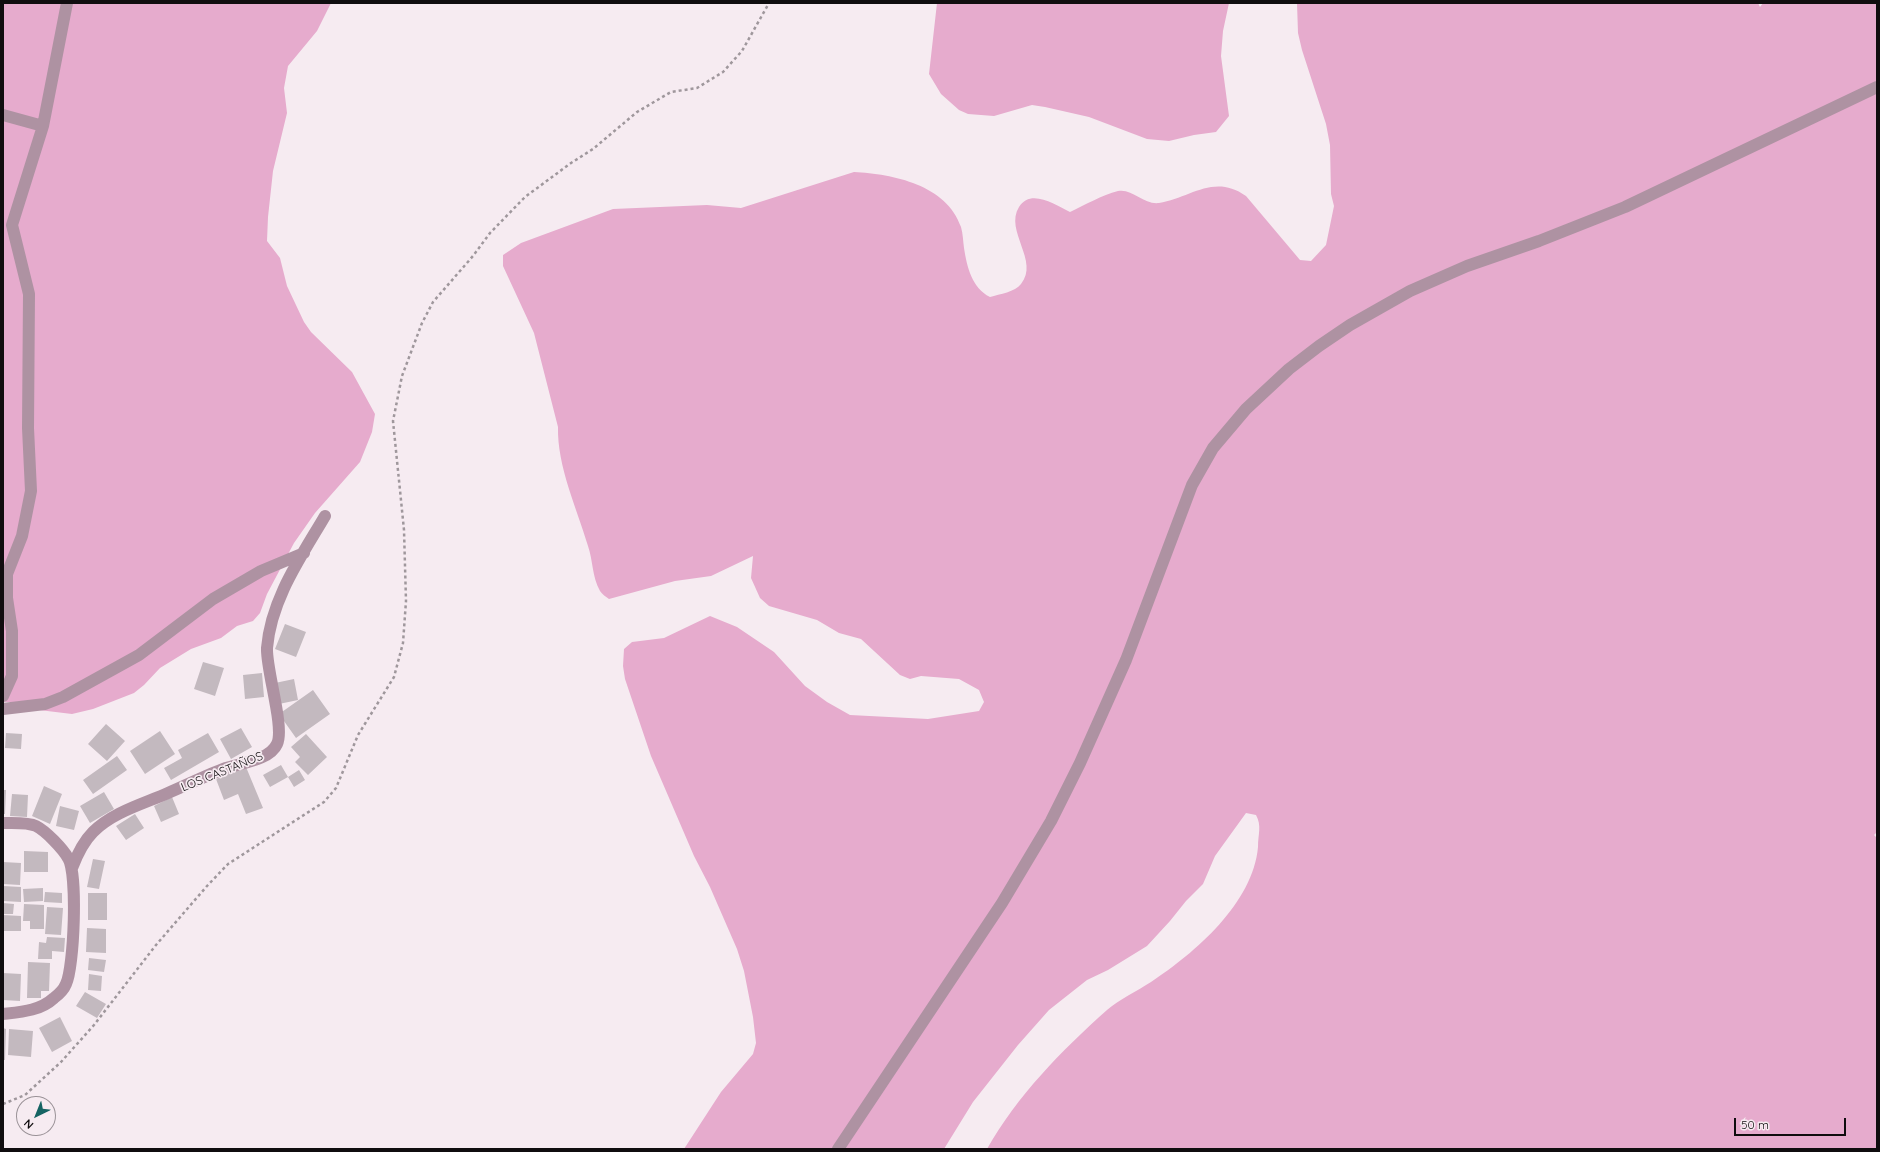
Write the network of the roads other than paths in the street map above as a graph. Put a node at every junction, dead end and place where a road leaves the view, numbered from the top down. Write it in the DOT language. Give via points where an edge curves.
graph roads {
  1 [pos="67,3"];
  2 [pos="1877,87"];
  3 [pos="3,115"];
  4 [pos="43,126"];
  5 [pos="8,224"];
  6 [pos="325,516"];
  7 [pos="304,553"];
  8 [pos="5,595"];
  9 [pos="3,696"];
  10 [pos="3,709"];
  11 [pos="3,823"];
  12 [pos="70,864"];
  13 [pos="3,1014"];
  14 [pos="838,1149"];
  1 -- 4 [label="street"];
  2 -- 14 [label="street" via="1625,207 1546,239 1467,266 1410,291 1318,346 1246,409 1213,448 1192,486 1126,660 1051,821 1002,903"];
  3 -- 4 [label="street"];
  4 -- 5 [label="street"];
  5 -- 8 [label="street" via="29,294 28,428 31,491 22,536 7,574"];
  6 -- 7 [label="street, LOS CASTAÑOS"];
  7 -- 10 [label="street" via="261,571 213,599 139,654 63,698 45,704"];
  7 -- 12 [label="street, LOS CASTAÑOS" via="282,590 267,649 279,731 277,744 270,752 259,757 110,818 93,832"];
  8 -- 9 [label="street" via="12,631 12,676"];
  11 -- 12 [label="street" via="36,826 55,842"];
  12 -- 13 [label="street, LOS CASTAÑOS" via="74,874 71,965 66,984 56,997 45,1005 27,1011"];
}
